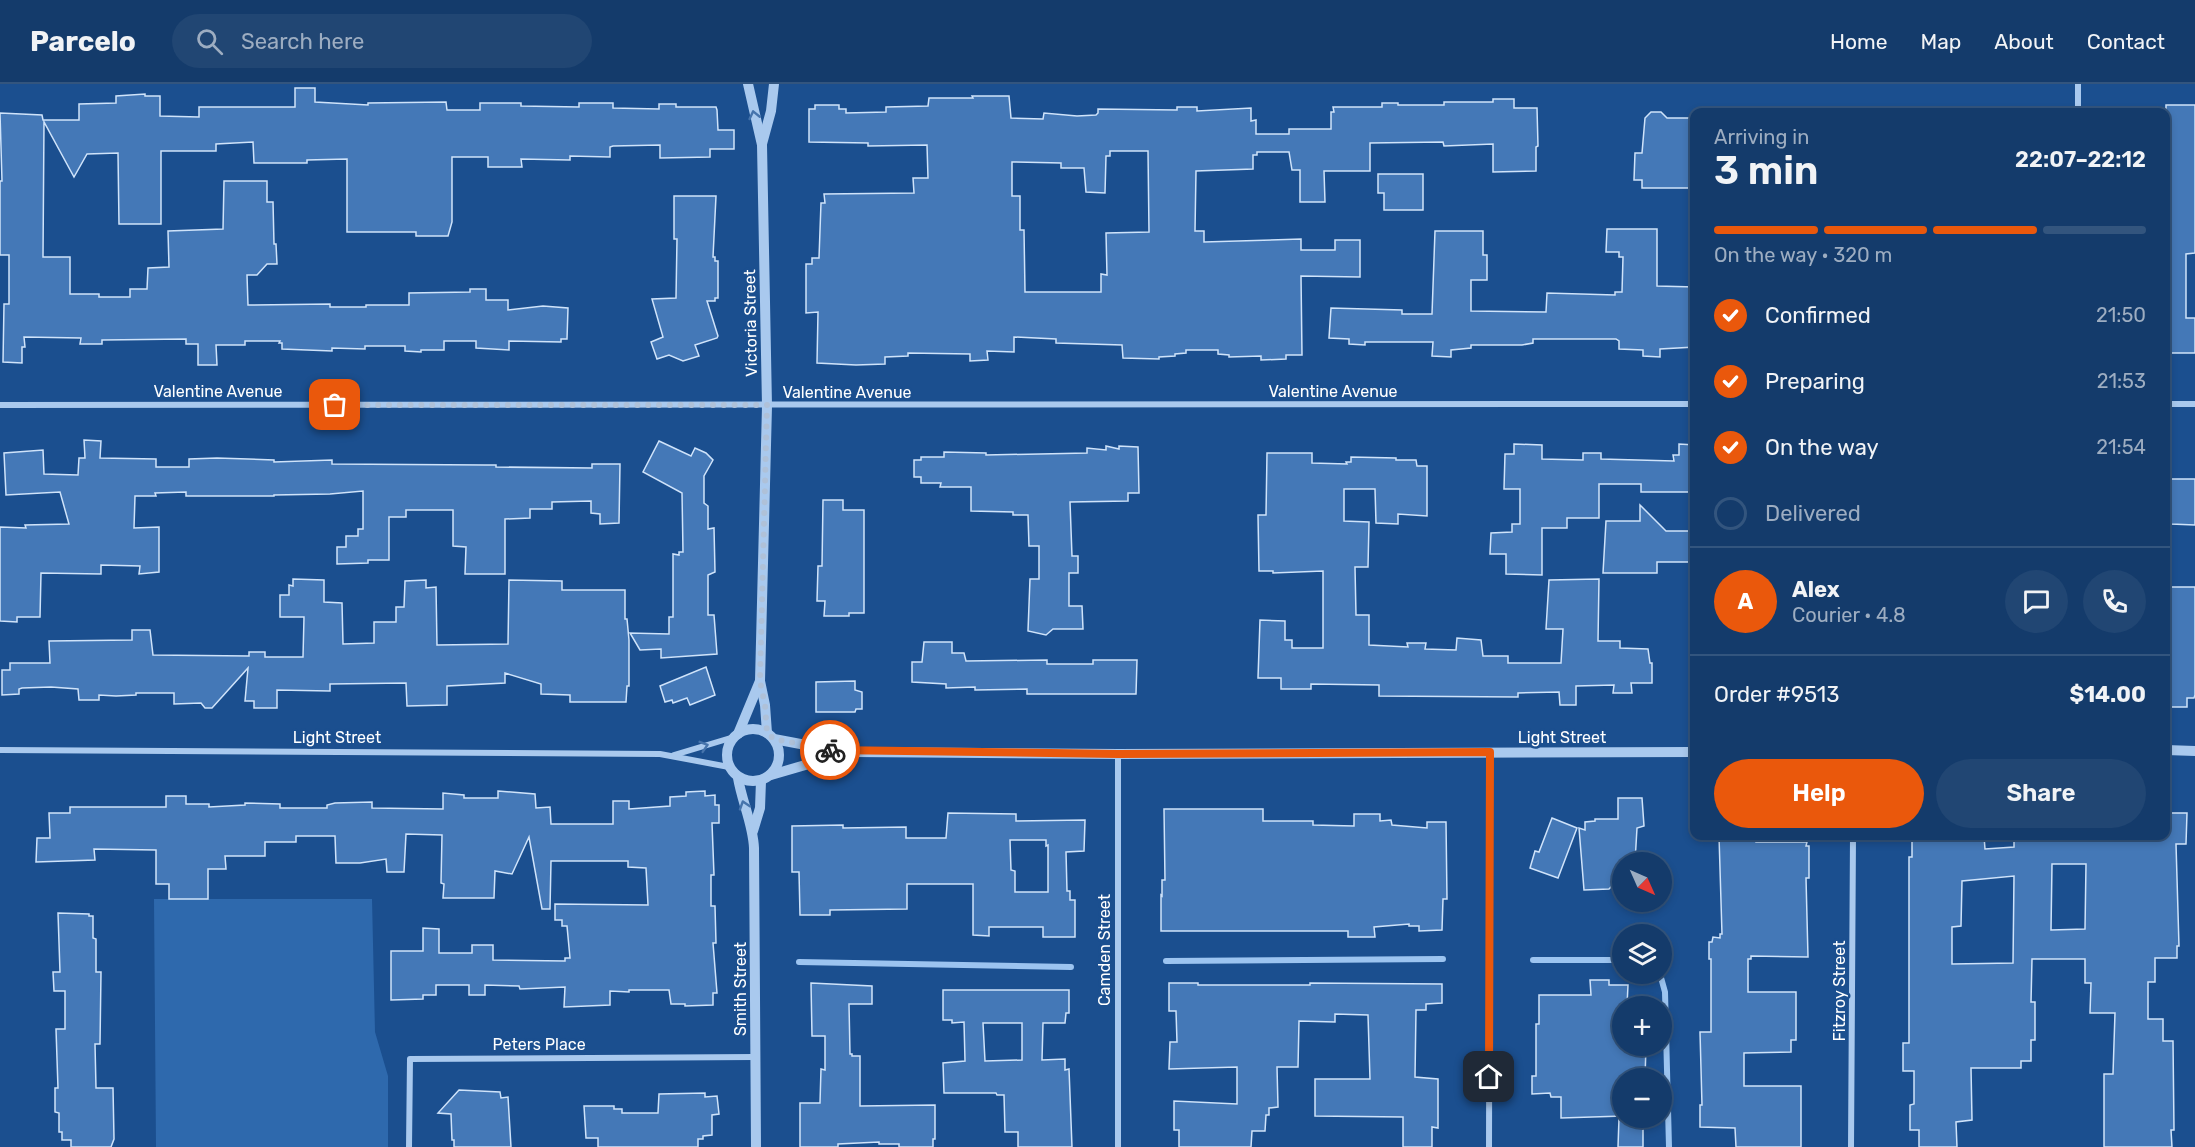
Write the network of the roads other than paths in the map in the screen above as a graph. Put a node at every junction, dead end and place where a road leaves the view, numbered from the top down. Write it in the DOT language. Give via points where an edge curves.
graph roads {
  1 [pos="748,84"];
  2 [pos="774,84"];
  3 [pos="2078,84"];
  4 [pos="2078,108"];
  5 [pos="762,145"];
  6 [pos="1690,404"];
  7 [pos="2170,404"];
  8 [pos="2195,404"];
  9 [pos="0,405"];
  10 [pos="767,405"];
  11 [pos="760,681"];
  12 [pos="736,735"];
  13 [pos="770,736"];
  14 [pos="0,750"];
  15 [pos="2170,750"];
  16 [pos="2195,751"];
  17 [pos="852,752"];
  18 [pos="1490,752"];
  19 [pos="1690,752"];
  20 [pos="1118,754"];
  21 [pos="673,755"];
  22 [pos="729,767"];
  23 [pos="738,778"];
  24 [pos="766,778"];
  25 [pos="753,831"];
  26 [pos="1853,840"];
  27 [pos="755,1056"];
  28 [pos="409,1147"];
  29 [pos="756,1147"];
  30 [pos="1118,1147"];
  31 [pos="1489,1147"];
  32 [pos="1851,1147"];
  5 -- 1 [label="street, Victoria Street, one-way"];
  2 -- 5 [label="street, Victoria Street"];
  3 -- 4 [label="street"];
  5 -- 10 [label="street, Victoria Street"];
  6 -- 10 [label="street, Valentine Avenue"];
  7 -- 8 [label="street"];
  9 -- 10 [label="street, Valentine Avenue"];
  10 -- 11 [label="street, Victoria Street"];
  11 -- 12 [label="street, Victoria Street"];
  11 -- 13 [label="street, Victoria Street"];
  12 -- 13 [label="street" via="752,729"];
  21 -- 12 [label="street, Light Street, one-way"];
  12 -- 22 [label="street" via="727,751"];
  13 -- 17 [label="street, Light Street"];
  13 -- 24 [label="street" via="778,746 779,762"];
  14 -- 21 [label="street, Light Street"];
  15 -- 16 [label="street"];
  17 -- 20 [label="street, Light Street"];
  17 -- 24 [label="street, Light Street"];
  18 -- 19 [label="street, Light Street"];
  18 -- 20 [label="street, Light Street"];
  18 -- 31 [label="street"];
  20 -- 30 [label="street, Camden Street"];
  21 -- 22 [label="street, Light Street"];
  22 -- 23 [label="street"];
  23 -- 24 [label="street" via="753,782"];
  25 -- 23 [label="street, Smith Street, one-way" via="741,800"];
  24 -- 25 [label="street, Smith Street"];
  25 -- 27 [label="street, Smith Street"];
  26 -- 32 [label="street, Fitzroy Street"];
  27 -- 28 [label="street, Peters Place" via="410,1059"];
  27 -- 29 [label="street, Smith Street"];
}
